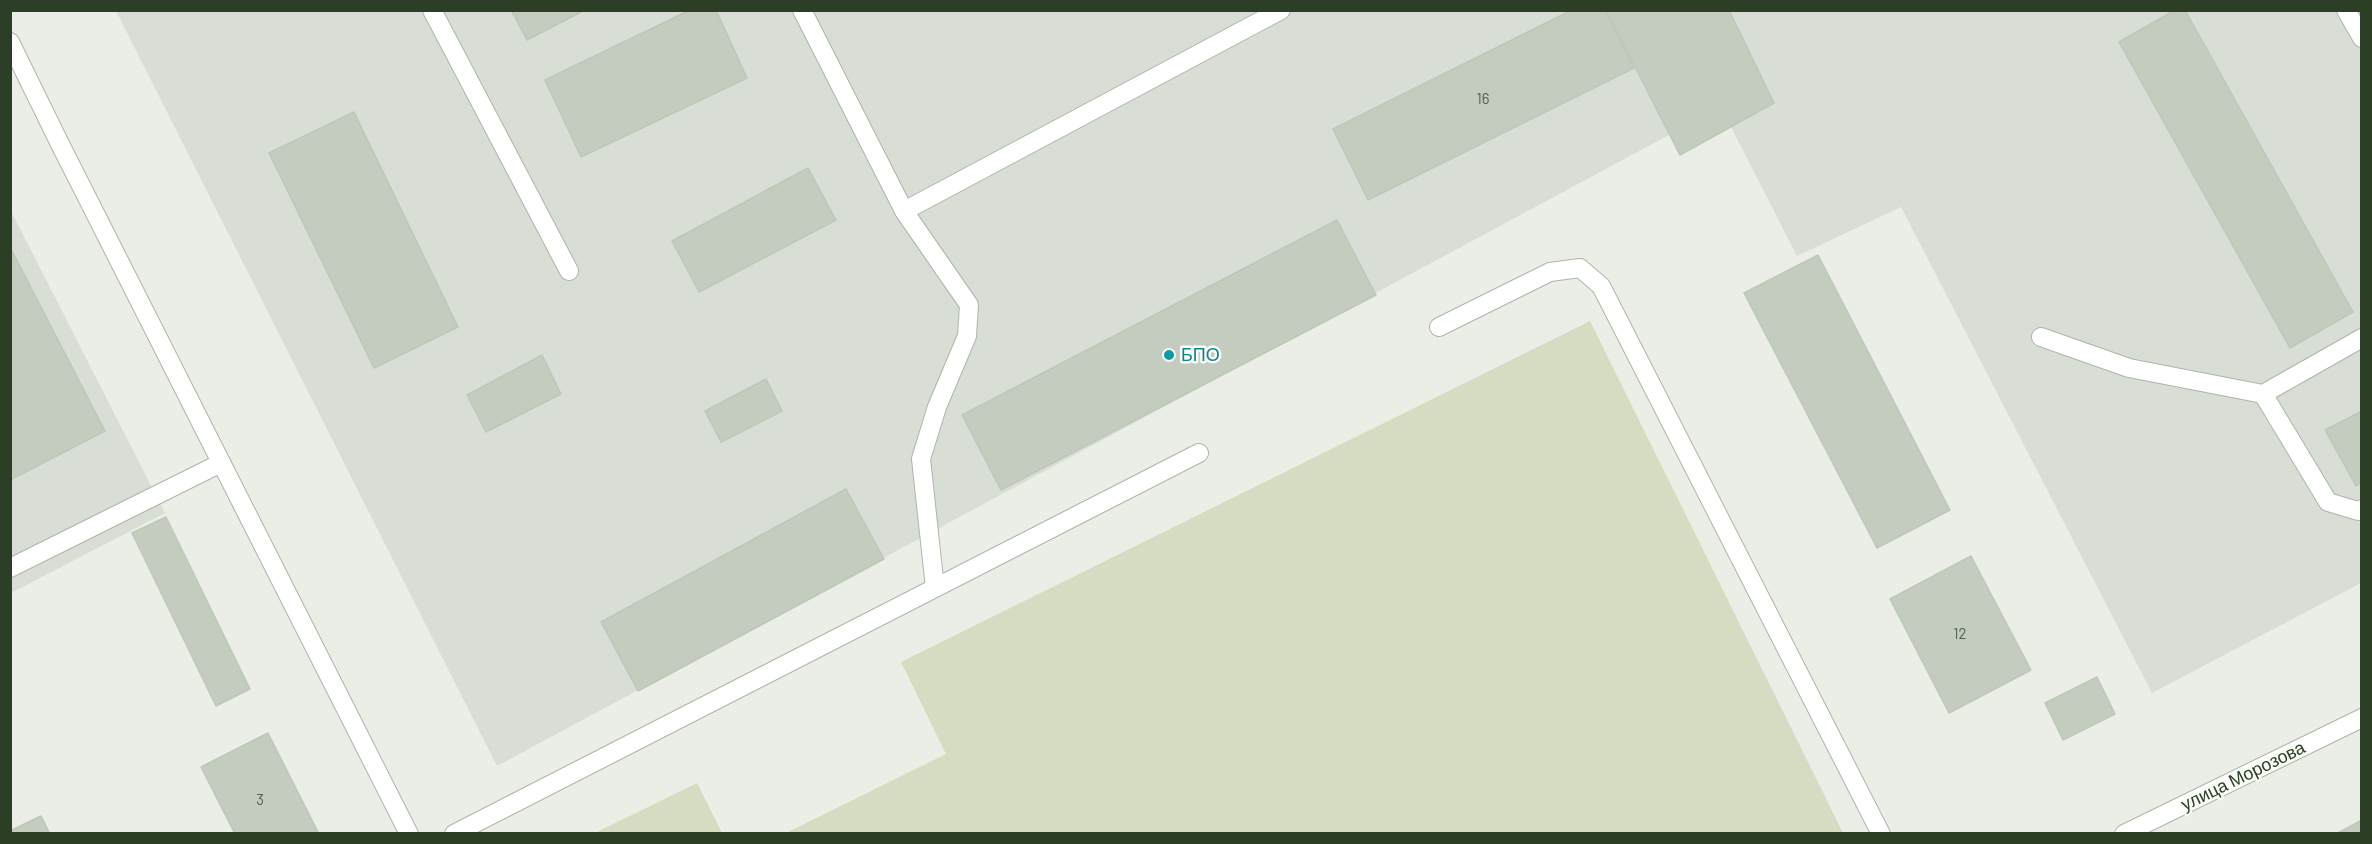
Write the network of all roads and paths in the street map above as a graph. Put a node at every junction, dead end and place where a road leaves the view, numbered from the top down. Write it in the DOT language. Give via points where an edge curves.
graph roads {
  1 [pos="432,10"];
  2 [pos="802,10"];
  3 [pos="1281,10"];
  4 [pos="2346,10"];
  5 [pos="2361,38"];
  6 [pos="10,42"];
  7 [pos="904,211"];
  8 [pos="569,271"];
  9 [pos="1439,327"];
  10 [pos="2041,337"];
  11 [pos="2361,338"];
  12 [pos="2263,394"];
  13 [pos="1199,453"];
  14 [pos="221,463"];
  15 [pos="2361,509"];
  16 [pos="10,568"];
  17 [pos="935,588"];
  18 [pos="2361,718"];
  19 [pos="409,834"];
  20 [pos="454,834"];
  21 [pos="1881,834"];
  22 [pos="2124,834"];
  1 -- 8 [label="street"];
  2 -- 7 [label="street"];
  3 -- 7 [label="street"];
  4 -- 5 [label="street"];
  6 -- 14 [label="street"];
  7 -- 17 [label="street" via="969,305 967,336 937,407 921,459"];
  9 -- 21 [label="street" via="1550,272 1580,268 1602,286"];
  10 -- 12 [label="street" via="2129,368"];
  11 -- 12 [label="street"];
  12 -- 15 [label="street" via="2328,502"];
  13 -- 17 [label="street"];
  14 -- 16 [label="street"];
  14 -- 19 [label="street"];
  17 -- 20 [label="street"];
  18 -- 22 [label="street, улица Морозова"];
}
